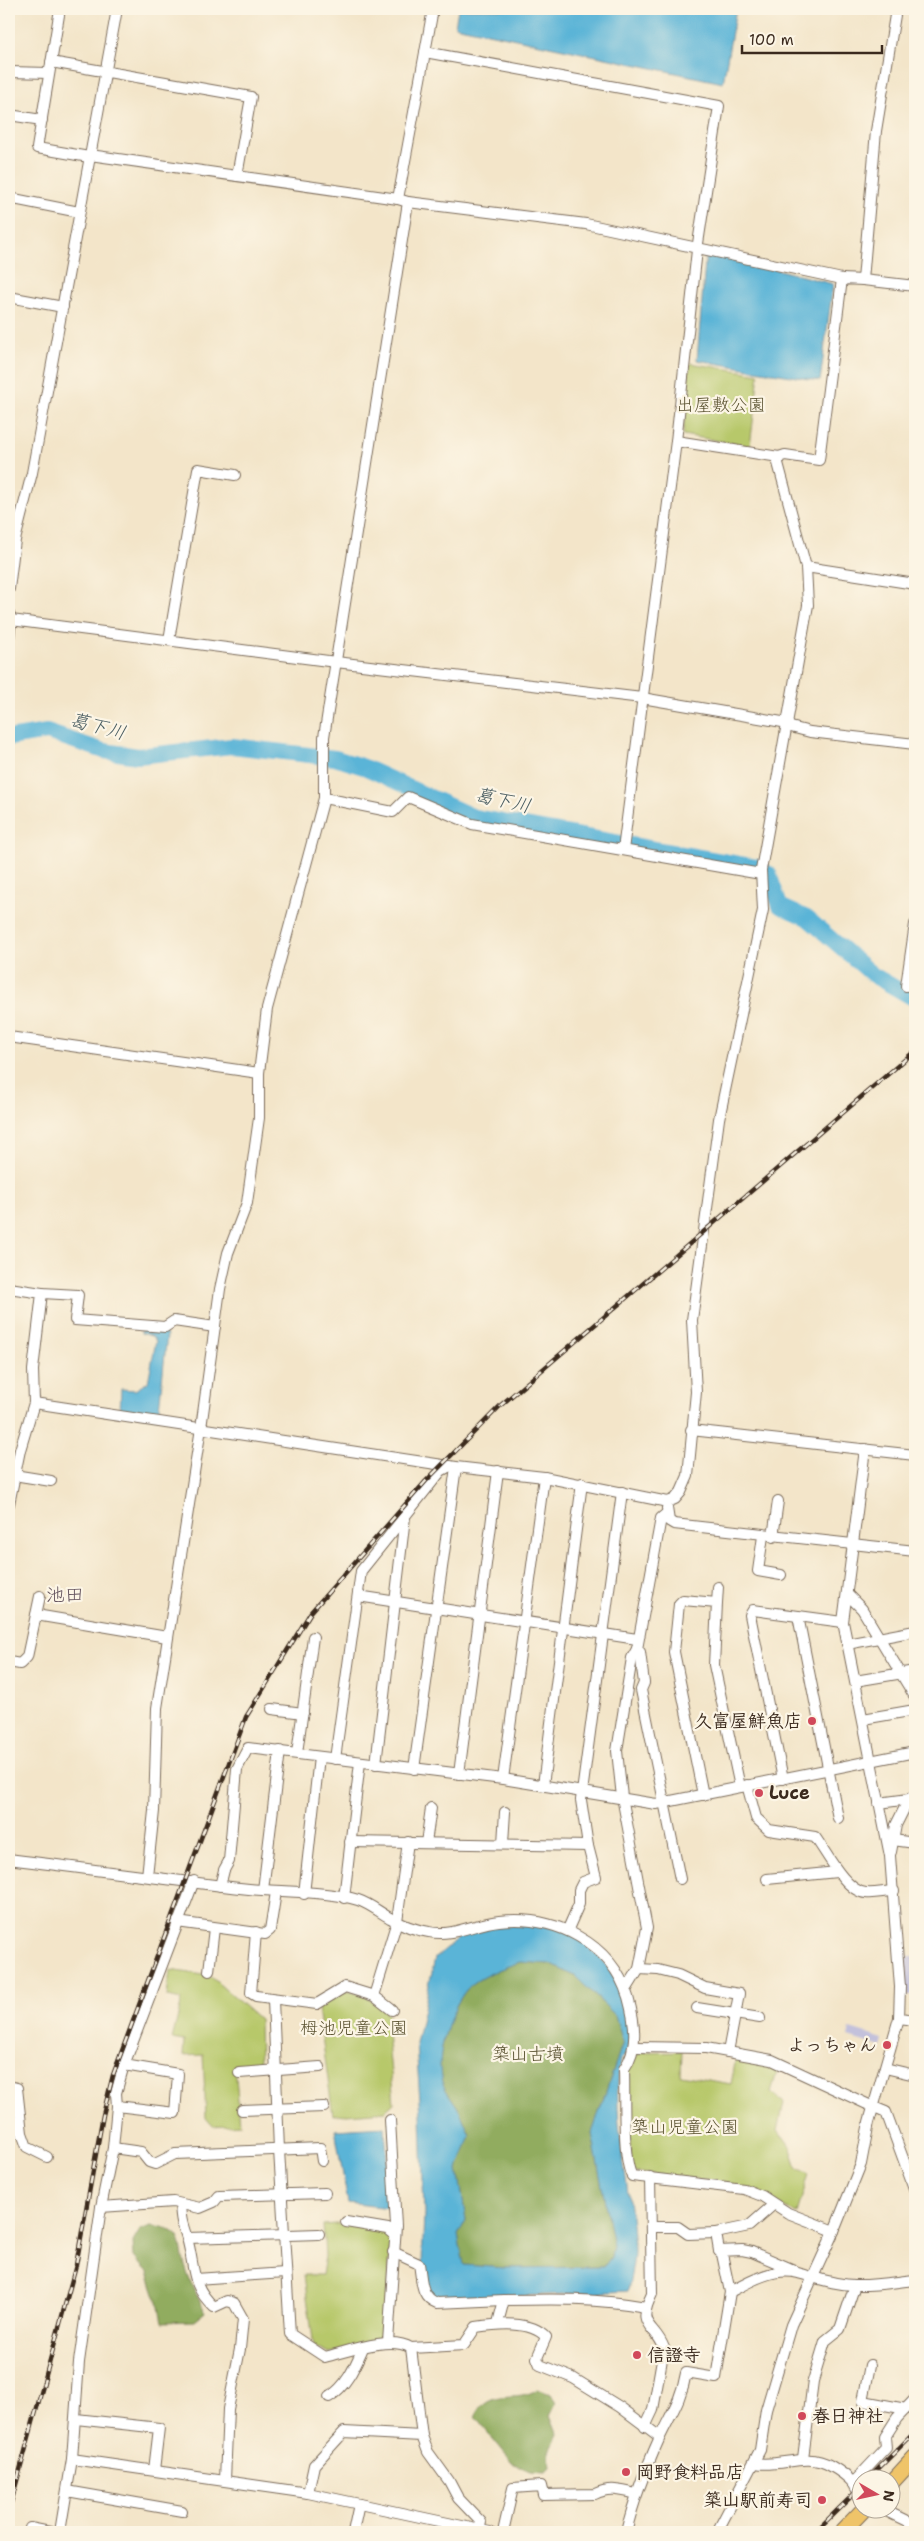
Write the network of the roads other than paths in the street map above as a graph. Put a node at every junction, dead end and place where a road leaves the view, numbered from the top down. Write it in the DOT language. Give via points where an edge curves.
graph roads {
  1 [pos="60,9"];
  2 [pos="116,9"];
  3 [pos="433,9"];
  4 [pos="896,9"];
  5 [pos="425,52"];
  6 [pos="51,62"];
  7 [pos="105,70"];
  8 [pos="9,72"];
  9 [pos="49,73"];
  10 [pos="9,115"];
  11 [pos="42,120"];
  12 [pos="90,156"];
  13 [pos="237,176"];
  14 [pos="9,198"];
  15 [pos="403,200"];
  16 [pos="79,212"];
  17 [pos="697,250"];
  18 [pos="842,279"];
  19 [pos="864,280"];
  20 [pos="915,286"];
  21 [pos="9,297"];
  22 [pos="63,306"];
  23 [pos="676,441"];
  24 [pos="778,458"];
  25 [pos="235,475"];
  26 [pos="806,567"];
  27 [pos="915,584"];
  28 [pos="9,589"];
  29 [pos="10,617"];
  30 [pos="9,638"];
  31 [pos="169,640"];
  32 [pos="336,662"];
  33 [pos="642,698"];
  34 [pos="787,724"];
  35 [pos="915,744"];
  36 [pos="324,798"];
  37 [pos="623,850"];
  38 [pos="761,874"];
  39 [pos="915,924"];
  40 [pos="906,986"];
  41 [pos="9,1037"];
  42 [pos="259,1073"];
  43 [pos="9,1288"];
  44 [pos="42,1293"];
  45 [pos="215,1327"];
  46 [pos="34,1403"];
  47 [pos="201,1428"];
  48 [pos="691,1430"];
  49 [pos="865,1449"];
  50 [pos="915,1455"];
  51 [pos="453,1466"];
  52 [pos="498,1471"];
  53 [pos="14,1475"];
  54 [pos="544,1476"];
  55 [pos="51,1481"];
  56 [pos="582,1483"];
  57 [pos="622,1492"];
  58 [pos="778,1501"];
  59 [pos="668,1502"];
  60 [pos="9,1504"];
  61 [pos="667,1513"];
  62 [pos="405,1517"];
  63 [pos="768,1536"];
  64 [pos="853,1545"];
  65 [pos="915,1552"];
  66 [pos="781,1575"];
  67 [pos="718,1587"];
  68 [pos="846,1594"];
  69 [pos="40,1596"];
  70 [pos="358,1596"];
  71 [pos="717,1603"];
  72 [pos="395,1604"];
  73 [pos="436,1609"];
  74 [pos="36,1615"];
  75 [pos="480,1616"];
  76 [pos="798,1616"];
  77 [pos="525,1622"];
  78 [pos="843,1622"];
  79 [pos="562,1628"];
  80 [pos="915,1631"];
  81 [pos="603,1634"];
  82 [pos="167,1637"];
  83 [pos="313,1637"];
  84 [pos="880,1638"];
  85 [pos="637,1644"];
  86 [pos="847,1644"];
  87 [pos="9,1662"];
  88 [pos="915,1670"];
  89 [pos="902,1673"];
  90 [pos="855,1680"];
  91 [pos="915,1697"];
  92 [pos="272,1709"];
  93 [pos="915,1710"];
  94 [pos="303,1713"];
  95 [pos="863,1719"];
  96 [pos="280,1751"];
  97 [pos="915,1752"];
  98 [pos="297,1753"];
  99 [pos="319,1757"];
  100 [pos="335,1759"];
  101 [pos="360,1762"];
  102 [pos="871,1762"];
  103 [pos="376,1764"];
  104 [pos="414,1769"];
  105 [pos="828,1770"];
  106 [pos="459,1774"];
  107 [pos="503,1779"];
  108 [pos="783,1779"];
  109 [pos="543,1785"];
  110 [pos="744,1786"];
  111 [pos="582,1790"];
  112 [pos="703,1796"];
  113 [pos="622,1797"];
  114 [pos="912,1797"];
  115 [pos="664,1802"];
  116 [pos="879,1803"];
  117 [pos="431,1808"];
  118 [pos="505,1812"];
  119 [pos="838,1818"];
  120 [pos="894,1840"];
  121 [pos="350,1842"];
  122 [pos="408,1842"];
  123 [pos="426,1842"];
  124 [pos="915,1843"];
  125 [pos="502,1844"];
  126 [pos="588,1846"];
  127 [pos="890,1856"];
  128 [pos="9,1859"];
  129 [pos="837,1872"];
  130 [pos="147,1876"];
  131 [pos="767,1879"];
  132 [pos="680,1880"];
  133 [pos="194,1881"];
  134 [pos="220,1886"];
  135 [pos="264,1890"];
  136 [pos="894,1891"];
  137 [pos="276,1892"];
  138 [pos="304,1894"];
  139 [pos="344,1898"];
  140 [pos="397,1921"];
  141 [pos="177,1922"];
  142 [pos="214,1928"];
  143 [pos="568,1930"];
  144 [pos="256,1932"];
  145 [pos="639,1968"];
  146 [pos="209,1971"];
  147 [pos="626,1990"];
  148 [pos="374,1996"];
  149 [pos="273,1999"];
  150 [pos="697,2008"];
  151 [pos="392,2010"];
  152 [pos="735,2014"];
  153 [pos="760,2018"];
  154 [pos="899,2018"];
  155 [pos="915,2020"];
  156 [pos="635,2047"];
  157 [pos="728,2052"];
  158 [pos="124,2065"];
  159 [pos="320,2067"];
  160 [pos="885,2068"];
  161 [pos="276,2070"];
  162 [pos="239,2073"];
  163 [pos="915,2075"];
  164 [pos="9,2086"];
  165 [pos="117,2106"];
  166 [pos="876,2106"];
  167 [pos="324,2107"];
  168 [pos="277,2109"];
  169 [pos="242,2110"];
  170 [pos="390,2120"];
  171 [pos="113,2148"];
  172 [pos="279,2150"];
  173 [pos="46,2157"];
  174 [pos="322,2161"];
  175 [pos="650,2177"];
  176 [pos="915,2191"];
  177 [pos="325,2192"];
  178 [pos="281,2194"];
  179 [pos="180,2204"];
  180 [pos="773,2206"];
  181 [pos="101,2207"];
  182 [pos="346,2222"];
  183 [pos="652,2227"];
  184 [pos="834,2232"];
  185 [pos="716,2233"];
  186 [pos="319,2234"];
  187 [pos="283,2235"];
  188 [pos="395,2235"];
  189 [pos="187,2238"];
  190 [pos="719,2251"];
  191 [pos="393,2252"];
  192 [pos="797,2272"];
  193 [pos="285,2273"];
  194 [pos="196,2279"];
  195 [pos="814,2279"];
  196 [pos="915,2280"];
  197 [pos="855,2286"];
  198 [pos="730,2292"];
  199 [pos="504,2300"];
  200 [pos="646,2307"];
  201 [pos="498,2323"];
  202 [pos="388,2342"];
  203 [pos="364,2348"];
  204 [pos="411,2348"];
  205 [pos="870,2365"];
  206 [pos="329,2397"];
  207 [pos="915,2399"];
  208 [pos="906,2409"];
  209 [pos="76,2419"];
  210 [pos="645,2427"];
  211 [pos="422,2436"];
  212 [pos="660,2437"];
  213 [pos="915,2457"];
  214 [pos="803,2458"];
  215 [pos="72,2459"];
  216 [pos="755,2463"];
  217 [pos="867,2468"];
  218 [pos="154,2470"];
  219 [pos="902,2471"];
  220 [pos="225,2480"];
  221 [pos="852,2482"];
  222 [pos="67,2491"];
  223 [pos="308,2493"];
  224 [pos="636,2494"];
  225 [pos="359,2504"];
  226 [pos="182,2511"];
  227 [pos="855,2518"];
  228 [pos="896,2518"];
  229 [pos="911,2527"];
  230 [pos="30,2528"];
  231 [pos="50,2532"];
  232 [pos="60,2532"];
  233 [pos="353,2532"];
  234 [pos="482,2532"];
  235 [pos="503,2532"];
  236 [pos="626,2532"];
  237 [pos="717,2532"];
  238 [pos="842,2532"];
  1 -- 6 [label="street"];
  2 -- 7 [label="street"];
  3 -- 5 [label="street"];
  4 -- 19 [label="street" via="876,131"];
  5 -- 15 [label="street"];
  5 -- 17 [label="street" via="719,106"];
  6 -- 7 [label="street"];
  6 -- 9 [label="street"];
  7 -- 12 [label="street"];
  7 -- 13 [label="street" via="251,96"];
  8 -- 9 [label="street"];
  9 -- 11 [label="street"];
  10 -- 11 [label="street"];
  11 -- 12 [label="street" via="37,148"];
  12 -- 13 [label="street"];
  12 -- 16 [label="street"];
  13 -- 15 [label="street"];
  14 -- 16 [label="street"];
  15 -- 17 [label="street" via="586,224 687,244"];
  15 -- 32 [label="street"];
  16 -- 22 [label="street"];
  17 -- 18 [label="street"];
  17 -- 23 [label="street"];
  18 -- 19 [label="street"];
  18 -- 24 [label="street" via="819,460 785,455"];
  19 -- 20 [label="street"];
  21 -- 22 [label="street"];
  22 -- 28 [label="street" via="32,473 15,540"];
  23 -- 24 [label="street"];
  23 -- 33 [label="street"];
  24 -- 26 [label="street"];
  25 -- 31 [label="street" via="198,469"];
  26 -- 27 [label="street"];
  26 -- 34 [label="street" via="808,605"];
  29 -- 30 [label="street"];
  29 -- 31 [label="street"];
  31 -- 32 [label="street"];
  32 -- 33 [label="street"];
  32 -- 36 [label="street" via="324,737"];
  33 -- 34 [label="street"];
  33 -- 37 [label="street"];
  34 -- 35 [label="street" via="810,732"];
  34 -- 38 [label="street"];
  36 -- 37 [label="street" via="393,812 408,797 472,824"];
  36 -- 42 [label="street" via="267,1010"];
  37 -- 38 [label="street"];
  38 -- 48 [label="street" via="762,910 719,1119 692,1320 696,1392"];
  39 -- 40 [label="street"];
  41 -- 42 [label="street"];
  42 -- 45 [label="street" via="259,1118 247,1203 228,1253"];
  43 -- 44 [label="street"];
  44 -- 45 [label="street" via="78,1295 75,1320 165,1327 174,1321"];
  44 -- 46 [label="street" via="33,1370"];
  45 -- 47 [label="street"];
  46 -- 47 [label="street"];
  46 -- 53 [label="street"];
  47 -- 51 [label="street"];
  47 -- 82 [label="street"];
  48 -- 49 [label="street"];
  48 -- 59 [label="street" via="688,1476 681,1492"];
  49 -- 50 [label="street"];
  49 -- 64 [label="street"];
  51 -- 52 [label="street"];
  51 -- 62 [label="street" via="441,1472"];
  51 -- 73 [label="street"];
  52 -- 54 [label="street"];
  52 -- 75 [label="street"];
  53 -- 55 [label="street"];
  53 -- 60 [label="street"];
  54 -- 56 [label="street"];
  54 -- 77 [label="street"];
  56 -- 57 [label="street"];
  56 -- 79 [label="street"];
  57 -- 59 [label="street"];
  57 -- 81 [label="street"];
  58 -- 63 [label="street"];
  59 -- 61 [label="street"];
  61 -- 63 [label="street" via="669,1521 674,1524"];
  61 -- 85 [label="street" via="661,1518"];
  62 -- 70 [label="street" via="361,1571"];
  62 -- 72 [label="street"];
  63 -- 64 [label="street"];
  63 -- 66 [label="street" via="758,1571"];
  64 -- 65 [label="street"];
  64 -- 68 [label="street"];
  67 -- 71 [label="street"];
  68 -- 78 [label="street"];
  68 -- 84 [label="street" via="862,1609"];
  69 -- 74 [label="street"];
  70 -- 72 [label="street"];
  70 -- 100 [label="street"];
  71 -- 110 [label="street" via="714,1664"];
  71 -- 112 [label="street" via="683,1600 679,1604 674,1652"];
  72 -- 73 [label="street"];
  72 -- 103 [label="street"];
  73 -- 75 [label="street"];
  73 -- 104 [label="street"];
  74 -- 82 [label="street"];
  74 -- 87 [label="street" via="27,1657 20,1664"];
  75 -- 77 [label="street"];
  75 -- 106 [label="street"];
  76 -- 78 [label="street"];
  76 -- 105 [label="street"];
  76 -- 108 [label="street" via="753,1610 750,1615"];
  77 -- 79 [label="street"];
  77 -- 107 [label="street"];
  78 -- 86 [label="street"];
  79 -- 81 [label="street"];
  79 -- 109 [label="street"];
  80 -- 84 [label="street"];
  81 -- 85 [label="street"];
  81 -- 111 [label="street"];
  82 -- 130 [label="street" via="157,1708 154,1810"];
  83 -- 94 [label="street"];
  84 -- 86 [label="street"];
  84 -- 89 [label="street"];
  85 -- 113 [label="street" via="617,1751"];
  85 -- 115 [label="street" via="644,1683 642,1690"];
  86 -- 90 [label="street"];
  88 -- 89 [label="street"];
  89 -- 90 [label="street"];
  89 -- 91 [label="street"];
  90 -- 95 [label="street"];
  92 -- 94 [label="street"];
  93 -- 95 [label="street"];
  94 -- 98 [label="street"];
  95 -- 102 [label="street"];
  96 -- 98 [label="street"];
  96 -- 134 [label="street" via="248,1748 237,1769 229,1861"];
  96 -- 135 [label="street"];
  97 -- 102 [label="street"];
  98 -- 99 [label="street"];
  99 -- 100 [label="street"];
  99 -- 138 [label="street"];
  100 -- 101 [label="street"];
  101 -- 103 [label="street"];
  101 -- 121 [label="street"];
  102 -- 105 [label="street"];
  102 -- 116 [label="street"];
  103 -- 104 [label="street"];
  104 -- 106 [label="street"];
  105 -- 108 [label="street"];
  105 -- 119 [label="street"];
  106 -- 107 [label="street"];
  107 -- 109 [label="street"];
  108 -- 110 [label="street"];
  109 -- 111 [label="street"];
  110 -- 112 [label="street"];
  110 -- 129 [label="street" via="756,1818 769,1830 815,1836"];
  111 -- 113 [label="street"];
  111 -- 126 [label="street"];
  112 -- 115 [label="street"];
  113 -- 115 [label="street" via="656,1804"];
  113 -- 145 [label="street" via="646,1928"];
  114 -- 116 [label="street"];
  114 -- 120 [label="street" via="900,1813"];
  115 -- 132 [label="street"];
  116 -- 127 [label="street"];
  117 -- 123 [label="street"];
  118 -- 125 [label="street"];
  120 -- 124 [label="street"];
  120 -- 127 [label="street"];
  121 -- 122 [label="street"];
  121 -- 139 [label="street"];
  122 -- 123 [label="street"];
  122 -- 140 [label="street"];
  123 -- 125 [label="street"];
  125 -- 126 [label="street"];
  126 -- 143 [label="street" via="596,1877 583,1882 579,1890 579,1904"];
  127 -- 136 [label="street"];
  128 -- 130 [label="street"];
  129 -- 131 [label="street"];
  129 -- 136 [label="street" via="864,1894"];
  130 -- 133 [label="street"];
  133 -- 134 [label="street"];
  133 -- 141 [label="street"];
  134 -- 135 [label="street"];
  135 -- 137 [label="street"];
  136 -- 154 [label="street"];
  137 -- 138 [label="street"];
  137 -- 144 [label="street" via="270,1930 265,1934"];
  138 -- 139 [label="street"];
  139 -- 140 [label="street" via="364,1903"];
  140 -- 143 [label="street" via="434,1934 501,1920"];
  140 -- 148 [label="street"];
  141 -- 142 [label="street"];
  141 -- 158 [label="street"];
  142 -- 144 [label="street"];
  142 -- 146 [label="street"];
  143 -- 147 [label="street" via="601,1954"];
  144 -- 149 [label="street" via="251,1993"];
  145 -- 147 [label="street"];
  145 -- 152 [label="street" via="678,1975 705,1988 738,1994"];
  147 -- 156 [label="street" via="633,2014"];
  148 -- 149 [label="street" via="345,1987 317,2004"];
  148 -- 151 [label="street"];
  149 -- 161 [label="street"];
  150 -- 152 [label="street"];
  152 -- 153 [label="street"];
  152 -- 157 [label="street"];
  154 -- 155 [label="street"];
  154 -- 160 [label="street"];
  156 -- 157 [label="street" via="670,2046"];
  156 -- 175 [label="street" via="624,2069 629,2171 632,2176"];
  157 -- 166 [label="street" via="772,2060"];
  158 -- 165 [label="street" via="116,2093"];
  158 -- 165 [label="street" via="178,2074 175,2113"];
  159 -- 161 [label="street"];
  160 -- 163 [label="street"];
  160 -- 166 [label="street"];
  161 -- 162 [label="street"];
  161 -- 168 [label="street"];
  164 -- 173 [label="street" via="17,2088 22,2133 28,2147"];
  165 -- 171 [label="street"];
  166 -- 176 [label="street" via="886,2112"];
  166 -- 184 [label="street" via="869,2122 861,2164"];
  167 -- 168 [label="street"];
  168 -- 169 [label="street"];
  168 -- 172 [label="street"];
  170 -- 188 [label="street"];
  171 -- 172 [label="street" via="141,2152 155,2164 174,2154"];
  171 -- 181 [label="street"];
  172 -- 174 [label="street" via="320,2148"];
  172 -- 178 [label="street"];
  175 -- 180 [label="street" via="744,2189 762,2196"];
  175 -- 183 [label="street"];
  177 -- 178 [label="street"];
  178 -- 179 [label="street" via="219,2196 200,2208"];
  178 -- 187 [label="street"];
  179 -- 181 [label="street"];
  179 -- 189 [label="street" via="181,2226"];
  180 -- 184 [label="street"];
  180 -- 185 [label="street" via="749,2226"];
  181 -- 209 [label="street" via="79,2362"];
  182 -- 188 [label="street" via="388,2228"];
  183 -- 185 [label="street" via="678,2227 688,2234"];
  183 -- 200 [label="street" via="652,2294"];
  184 -- 195 [label="street"];
  185 -- 190 [label="street"];
  186 -- 187 [label="street"];
  187 -- 189 [label="street"];
  187 -- 193 [label="street"];
  188 -- 191 [label="street"];
  189 -- 194 [label="street"];
  190 -- 192 [label="street" via="752,2252"];
  190 -- 198 [label="street"];
  191 -- 199 [label="street" via="419,2264 424,2295 428,2300 437,2303"];
  191 -- 202 [label="street"];
  192 -- 195 [label="street"];
  192 -- 198 [label="street" via="766,2275"];
  193 -- 194 [label="street"];
  193 -- 203 [label="street" via="290,2334 322,2356"];
  194 -- 220 [label="street" via="204,2298 214,2307 227,2301 234,2303 243,2319 228,2409"];
  195 -- 197 [label="street"];
  195 -- 216 [label="street" via="791,2325 766,2410"];
  196 -- 197 [label="street"];
  197 -- 214 [label="street" via="840,2329 825,2340 813,2381"];
  198 -- 212 [label="street" via="716,2378 686,2373 683,2392"];
  199 -- 200 [label="street" via="563,2298"];
  199 -- 201 [label="street"];
  200 -- 210 [label="street" via="647,2322 664,2348 653,2410"];
  201 -- 204 [label="street" via="476,2327 464,2345"];
  201 -- 210 [label="street" via="540,2330 546,2337 537,2358 540,2365 573,2378"];
  202 -- 203 [label="street"];
  202 -- 204 [label="street" via="404,2343"];
  203 -- 206 [label="street" via="353,2372"];
  204 -- 211 [label="street"];
  205 -- 208 [label="street" via="863,2400"];
  207 -- 208 [label="street"];
  208 -- 217 [label="street" via="884,2437 886,2448"];
  209 -- 215 [label="street"];
  209 -- 218 [label="street" via="159,2428"];
  210 -- 212 [label="street"];
  211 -- 223 [label="street" via="344,2432 314,2465"];
  211 -- 234 [label="street" via="428,2452 458,2498 481,2522"];
  212 -- 224 [label="street"];
  213 -- 219 [label="highway"];
  214 -- 216 [label="street" via="770,2466"];
  214 -- 221 [label="street" via="830,2465"];
  215 -- 218 [label="street"];
  215 -- 222 [label="street"];
  216 -- 237 [label="street"];
  218 -- 220 [label="street"];
  220 -- 223 [label="street"];
  222 -- 226 [label="street"];
  222 -- 232 [label="street"];
  223 -- 225 [label="street"];
  224 -- 235 [label="street" via="617,2489 595,2494 543,2495 541,2486 512,2488"];
  224 -- 236 [label="street"];
  225 -- 233 [label="street"];
  225 -- 234 [label="street"];
  227 -- 238 [label="highway"];
  228 -- 229 [label="street"];
  230 -- 231 [label="street"];
}
